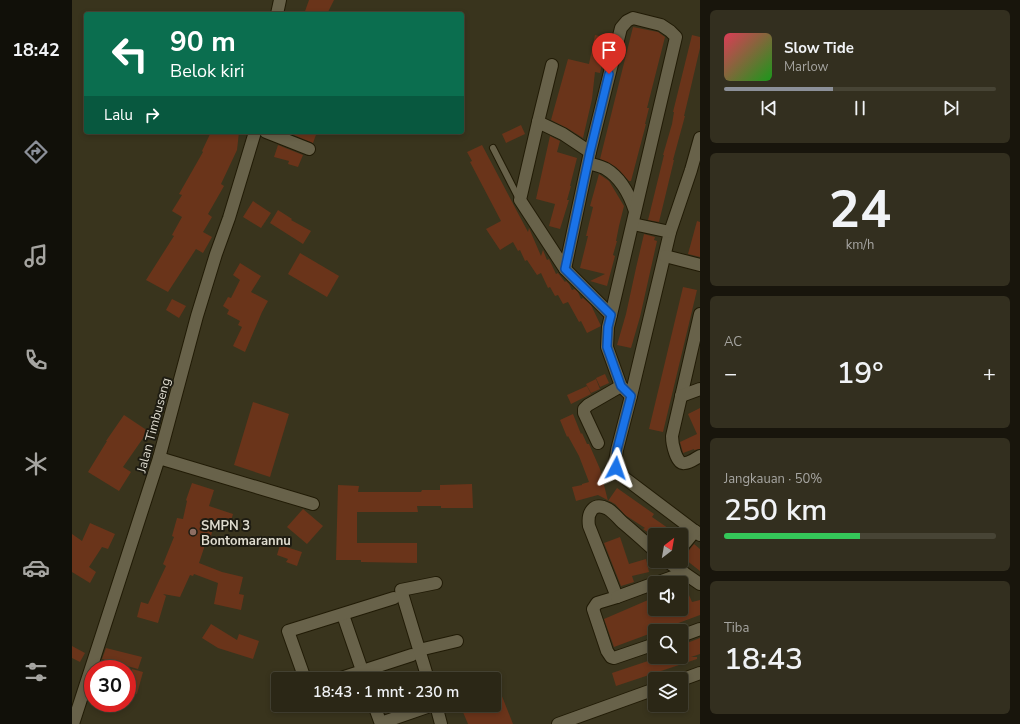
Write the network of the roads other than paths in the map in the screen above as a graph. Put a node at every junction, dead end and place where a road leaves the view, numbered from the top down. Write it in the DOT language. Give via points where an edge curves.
graph roads {
  1 [pos="280,0"];
  2 [pos="277,12"];
  3 [pos="552,65"];
  4 [pos="538,122"];
  5 [pos="254,134"];
  6 [pos="271,134"];
  7 [pos="700,138"];
  8 [pos="494,148"];
  9 [pos="309,149"];
  10 [pos="589,157"];
  11 [pos="520,200"];
  12 [pos="635,211"];
  13 [pos="633,224"];
  14 [pos="670,232"];
  15 [pos="665,256"];
  16 [pos="700,264"];
  17 [pos="565,269"];
  18 [pos="611,315"];
  19 [pos="700,318"];
  20 [pos="621,386"];
  21 [pos="700,388"];
  22 [pos="631,396"];
  23 [pos="681,396"];
  24 [pos="598,443"];
  25 [pos="700,456"];
  26 [pos="159,458"];
  27 [pos="313,504"];
  28 [pos="698,533"];
  29 [pos="688,542"];
  30 [pos="648,545"];
  31 [pos="677,568"];
  32 [pos="684,573"];
  33 [pos="675,576"];
  34 [pos="436,583"];
  35 [pos="700,584"];
  36 [pos="648,586"];
  37 [pos="617,597"];
  38 [pos="394,598"];
  39 [pos="342,615"];
  40 [pos="700,629"];
  41 [pos="688,633"];
  42 [pos="457,641"];
  43 [pos="648,646"];
  44 [pos="416,652"];
  45 [pos="302,672"];
  46 [pos="363,672"];
  47 [pos="371,672"];
  48 [pos="425,672"];
  49 [pos="700,673"];
  50 [pos="688,677"];
  51 [pos="648,692"];
  52 [pos="377,712"];
  53 [pos="416,712"];
  54 [pos="436,712"];
  55 [pos="73,724"];
  56 [pos="381,724"];
  57 [pos="441,724"];
  58 [pos="558,724"];
  1 -- 2 [label="street"];
  3 -- 4 [label="street"];
  4 -- 10 [label="street" via="563,134"];
  4 -- 11 [label="street"];
  5 -- 26 [label="street, Jalan Timbuseng" via="197,316"];
  6 -- 9 [label="street"];
  7 -- 14 [label="street"];
  8 -- 11 [label="lane"];
  10 -- 12 [label="street" via="613,174 630,198"];
  10 -- 12 [label="street" via="621,28 633,18 661,25 676,37"];
  10 -- 17 [label="street"];
  11 -- 17 [label="street"];
  12 -- 13 [label="street"];
  13 -- 14 [label="street"];
  13 -- 18 [label="street"];
  14 -- 15 [label="street"];
  15 -- 16 [label="street"];
  15 -- 22 [label="street"];
  17 -- 18 [label="street"];
  18 -- 20 [label="street" via="607,347"];
  19 -- 23 [label="street"];
  20 -- 22 [label="street"];
  20 -- 24 [label="street" via="584,409"];
  21 -- 23 [label="street"];
  22 -- 28 [label="street" via="617,450 618,473"];
  23 -- 25 [label="street" via="672,436 673,446 683,464"];
  26 -- 27 [label="street"];
  26 -- 55 [label="street, Jalan Timbuseng"];
  28 -- 29 [label="street"];
  30 -- 37 [label="street" via="608,509 597,507 588,517 589,526"];
  31 -- 32 [label="street"];
  32 -- 33 [label="street"];
  32 -- 35 [label="street"];
  34 -- 44 [label="street" via="401,590"];
  36 -- 37 [label="street"];
  37 -- 43 [label="street" via="598,602 593,609 609,654 614,658"];
  38 -- 39 [label="street"];
  39 -- 45 [label="street" via="288,631"];
  39 -- 46 [label="street"];
  40 -- 41 [label="street"];
  42 -- 44 [label="street"];
  44 -- 47 [label="street"];
  44 -- 48 [label="street"];
  49 -- 50 [label="street"];
  51 -- 58 [label="street"];
  52 -- 56 [label="street"];
  53 -- 56 [label="street"];
  54 -- 57 [label="street"];
}
